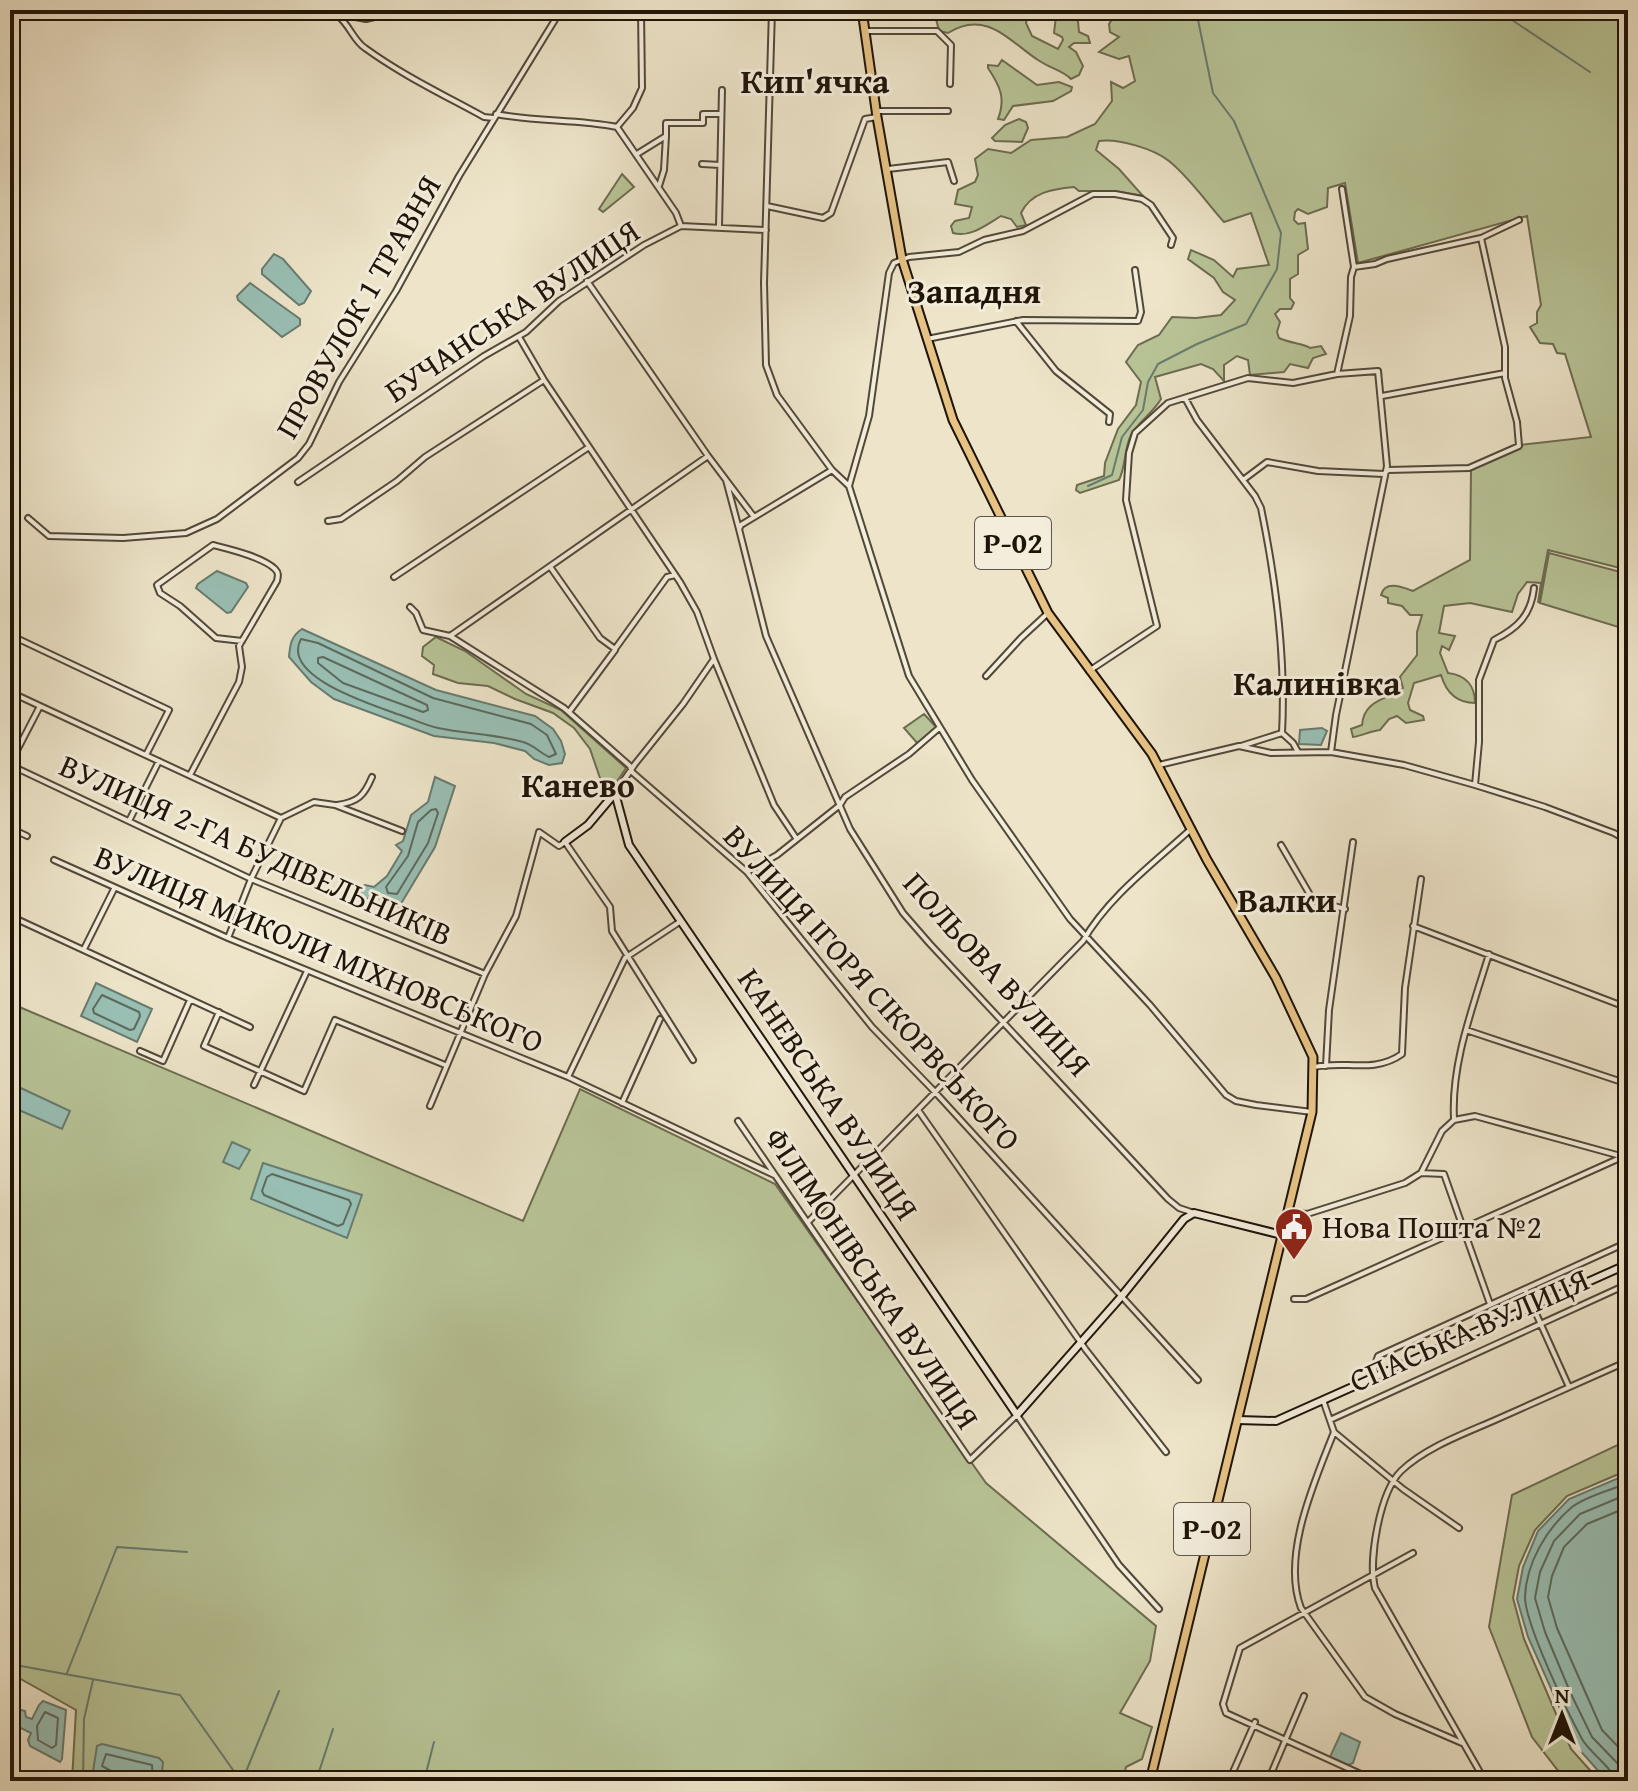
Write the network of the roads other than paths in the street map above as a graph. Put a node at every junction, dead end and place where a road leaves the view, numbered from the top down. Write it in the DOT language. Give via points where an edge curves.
graph roads {
  1 [pos="317,10"];
  2 [pos="404,10"];
  3 [pos="561,10"];
  4 [pos="641,10"];
  5 [pos="772,10"];
  6 [pos="862,10"];
  7 [pos="338,13"];
  8 [pos="865,31"];
  9 [pos="950,84"];
  10 [pos="722,90"];
  11 [pos="948,111"];
  12 [pos="721,114"];
  13 [pos="877,114"];
  14 [pos="495,116"];
  15 [pos="617,127"];
  16 [pos="666,136"];
  17 [pos="637,154"];
  18 [pos="702,164"];
  19 [pos="720,165"];
  20 [pos="886,169"];
  21 [pos="954,181"];
  22 [pos="659,186"];
  23 [pos="1342,189"];
  24 [pos="767,206"];
  25 [pos="1519,220"];
  26 [pos="681,226"];
  27 [pos="719,226"];
  28 [pos="766,230"];
  29 [pos="1481,238"];
  30 [pos="1171,245"];
  31 [pos="902,259"];
  32 [pos="1354,267"];
  33 [pos="1135,270"];
  34 [pos="587,281"];
  35 [pos="1016,321"];
  36 [pos="519,337"];
  37 [pos="927,339"];
  38 [pos="1505,373"];
  39 [pos="1337,374"];
  40 [pos="544,380"];
  41 [pos="1382,396"];
  42 [pos="1185,398"];
  43 [pos="1109,422"];
  44 [pos="589,447"];
  45 [pos="708,456"];
  46 [pos="832,470"];
  47 [pos="1384,474"];
  48 [pos="725,477"];
  49 [pos="1243,480"];
  50 [pos="298,482"];
  51 [pos="849,486"];
  52 [pos="799,490"];
  53 [pos="803,497"];
  54 [pos="633,511"];
  55 [pos="754,517"];
  56 [pos="28,518"];
  57 [pos="328,521"];
  58 [pos="739,529"];
  59 [pos="551,567"];
  60 [pos="675,575"];
  61 [pos="394,577"];
  62 [pos="1534,588"];
  63 [pos="410,607"];
  64 [pos="1048,613"];
  65 [pos="10,635"];
  66 [pos="450,636"];
  67 [pos="241,644"];
  68 [pos="615,649"];
  69 [pos="714,659"];
  70 [pos="1089,671"];
  71 [pos="986,676"];
  72 [pos="10,692"];
  73 [pos="40,706"];
  74 [pos="569,712"];
  75 [pos="939,727"];
  76 [pos="1282,733"];
  77 [pos="1239,746"];
  78 [pos="1331,752"];
  79 [pos="1298,753"];
  80 [pos="146,755"];
  81 [pos="159,761"];
  82 [pos="10,765"];
  83 [pos="1159,765"];
  84 [pos="632,772"];
  85 [pos="190,775"];
  86 [pos="372,777"];
  87 [pos="1475,785"];
  88 [pos="615,793"];
  89 [pos="335,805"];
  90 [pos="840,805"];
  91 [pos="281,818"];
  92 [pos="129,821"];
  93 [pos="10,828"];
  94 [pos="1191,829"];
  95 [pos="402,831"];
  96 [pos="27,836"];
  97 [pos="796,839"];
  98 [pos="1628,841"];
  99 [pos="565,842"];
  100 [pos="1353,842"];
  101 [pos="1281,845"];
  102 [pos="54,860"];
  103 [pos="747,872"];
  104 [pos="251,879"];
  105 [pos="1421,879"];
  106 [pos="114,889"];
  107 [pos="1345,909"];
  108 [pos="10,916"];
  109 [pos="681,921"];
  110 [pos="1413,926"];
  111 [pos="1085,937"];
  112 [pos="228,938"];
  113 [pos="84,949"];
  114 [pos="1489,954"];
  115 [pos="628,956"];
  116 [pos="307,971"];
  117 [pos="485,974"];
  118 [pos="190,1000"];
  119 [pos="1628,1008"];
  120 [pos="219,1012"];
  121 [pos="660,1019"];
  122 [pos="1003,1021"];
  123 [pos="250,1027"];
  124 [pos="1466,1030"];
  125 [pos="459,1034"];
  126 [pos="140,1051"];
  127 [pos="693,1060"];
  128 [pos="446,1065"];
  129 [pos="1326,1066"];
  130 [pos="1314,1067"];
  131 [pos="260,1071"];
  132 [pos="568,1077"];
  133 [pos="1628,1084"];
  134 [pos="254,1085"];
  135 [pos="935,1092"];
  136 [pos="622,1103"];
  137 [pos="430,1106"];
  138 [pos="918,1110"];
  139 [pos="1312,1112"];
  140 [pos="1454,1120"];
  141 [pos="738,1121"];
  142 [pos="1625,1158"];
  143 [pos="1421,1173"];
  144 [pos="774,1175"];
  145 [pos="854,1176"];
  146 [pos="1288,1212"];
  147 [pos="1194,1213"];
  148 [pos="808,1222"];
  149 [pos="1462,1229"];
  150 [pos="1282,1235"];
  151 [pos="1628,1242"];
  152 [pos="1628,1264"];
  153 [pos="1628,1284"];
  154 [pos="1525,1289"];
  155 [pos="1121,1297"];
  156 [pos="1294,1299"];
  157 [pos="1490,1305"];
  158 [pos="1534,1305"];
  159 [pos="1542,1324"];
  160 [pos="1081,1341"];
  161 [pos="1628,1361"];
  162 [pos="1376,1377"];
  163 [pos="1198,1380"];
  164 [pos="1569,1387"];
  165 [pos="1323,1400"];
  166 [pos="1017,1415"];
  167 [pos="1238,1420"];
  168 [pos="1330,1420"];
  169 [pos="1334,1432"];
  170 [pos="1166,1452"];
  171 [pos="1393,1480"];
  172 [pos="1459,1528"];
  173 [pos="1413,1553"];
  174 [pos="1372,1576"];
  175 [pos="1159,1609"];
  176 [pos="1306,1614"];
  177 [pos="1304,1696"];
  178 [pos="1254,1724"];
  179 [pos="1285,1739"];
  180 [pos="1464,1744"];
  181 [pos="1374,1780"];
  182 [pos="1150,1781"];
  183 [pos="1229,1781"];
  184 [pos="1268,1781"];
  185 [pos="1485,1781"];
  1 -- 7 [label="street"];
  2 -- 7 [label="street" via="366,19"];
  3 -- 14 [label="street, ПРОВУЛОК 1 ТРАВНЯ"];
  4 -- 15 [label="street" via="642,88"];
  5 -- 24 [label="street"];
  6 -- 8 [label="main road, Р-02"];
  7 -- 14 [label="street" via="361,46 484,117"];
  8 -- 9 [label="street" via="937,31 951,45"];
  8 -- 13 [label="main road, Р-02"];
  10 -- 12 [label="street"];
  11 -- 13 [label="street"];
  12 -- 16 [label="street" via="703,114 703,123 666,123"];
  12 -- 19 [label="street"];
  13 -- 20 [label="main road, Р-02"];
  13 -- 24 [label="street" via="865,119 831,213 823,218"];
  14 -- 15 [label="street"];
  14 -- 56 [label="street, ПРОВУЛОК 1 ТРАВНЯ" via="339,382 309,444 282,472 217,519 186,533 49,536"];
  15 -- 17 [label="street"];
  16 -- 17 [label="street"];
  16 -- 22 [label="street"];
  17 -- 22 [label="street"];
  18 -- 19 [label="street"];
  19 -- 27 [label="street"];
  20 -- 21 [label="street" via="948,162"];
  20 -- 31 [label="main road, Р-02"];
  22 -- 26 [label="street"];
  23 -- 32 [label="street"];
  24 -- 28 [label="street"];
  25 -- 29 [label="street"];
  26 -- 27 [label="street, БУЧАНСЬКА ВУЛИЦЯ"];
  26 -- 34 [label="street, БУЧАНСЬКА ВУЛИЦЯ"];
  27 -- 28 [label="street, БУЧАНСЬКА ВУЛИЦЯ"];
  28 -- 46 [label="street" via="768,374 777,395"];
  29 -- 32 [label="street"];
  29 -- 38 [label="street" via="1505,347"];
  30 -- 31 [label="street" via="1173,238 1151,205 1130,196 1093,194 1023,231 959,252"];
  31 -- 37 [label="main road, Р-02"];
  31 -- 51 [label="street" via="889,273 869,416"];
  32 -- 39 [label="street"];
  33 -- 35 [label="street" via="1138,321"];
  34 -- 36 [label="street, БУЧАНСЬКА ВУЛИЦЯ"];
  34 -- 45 [label="street"];
  35 -- 37 [label="street"];
  35 -- 43 [label="street" via="1056,371 1110,414"];
  36 -- 40 [label="street"];
  36 -- 50 [label="street, БУЧАНСЬКА ВУЛИЦЯ"];
  37 -- 64 [label="main road, Р-02" via="964,445"];
  38 -- 41 [label="street"];
  38 -- 47 [label="street" via="1519,446 1469,468"];
  39 -- 41 [label="street" via="1375,369"];
  39 -- 42 [label="street" via="1293,383 1248,378"];
  40 -- 44 [label="street"];
  40 -- 57 [label="street" via="341,519"];
  41 -- 47 [label="street"];
  42 -- 49 [label="street"];
  42 -- 70 [label="street" via="1168,403 1135,433 1129,453 1126,500 1157,626"];
  44 -- 54 [label="street"];
  44 -- 61 [label="street"];
  45 -- 48 [label="street"];
  45 -- 54 [label="street"];
  46 -- 51 [label="street"];
  46 -- 52 [label="street"];
  47 -- 49 [label="street" via="1267,462"];
  47 -- 78 [label="street"];
  48 -- 55 [label="street"];
  48 -- 58 [label="street, ПОЛЬОВА ВУЛИЦЯ"];
  49 -- 76 [label="street" via="1261,508 1266,534 1282,658"];
  51 -- 75 [label="street" via="909,676"];
  52 -- 53 [label="street"];
  52 -- 55 [label="street"];
  54 -- 59 [label="street"];
  54 -- 60 [label="street"];
  55 -- 58 [label="street"];
  58 -- 90 [label="street, ПОЛЬОВА ВУЛИЦЯ" via="766,636"];
  59 -- 66 [label="street"];
  59 -- 68 [label="street" via="600,638"];
  60 -- 68 [label="street" via="667,577"];
  60 -- 69 [label="street" via="697,612"];
  62 -- 87 [label="street" via="1525,620 1494,640 1479,680"];
  63 -- 66 [label="street, ВУЛИЦЯ ІГОРЯ СІКОРВСЬКОГО" via="423,630"];
  64 -- 70 [label="main road, Р-02"];
  64 -- 71 [label="street"];
  65 -- 80 [label="street" via="169,710"];
  66 -- 74 [label="street, ВУЛИЦЯ ІГОРЯ СІКОРВСЬКОГО"];
  67 -- 67 [label="street" via="216,638 157,585 213,545 275,569 277,581"];
  67 -- 85 [label="street" via="239,682"];
  68 -- 74 [label="street"];
  69 -- 84 [label="street"];
  69 -- 97 [label="street" via="774,805"];
  70 -- 83 [label="main road, Р-02"];
  72 -- 73 [label="street"];
  73 -- 80 [label="street"];
  73 -- 82 [label="street"];
  74 -- 84 [label="street, ВУЛИЦЯ ІГОРЯ СІКОРВСЬКОГО"];
  75 -- 90 [label="street"];
  75 -- 111 [label="street"];
  76 -- 77 [label="street"];
  76 -- 79 [label="street"];
  77 -- 79 [label="street"];
  77 -- 83 [label="street"];
  78 -- 79 [label="street"];
  78 -- 87 [label="street"];
  80 -- 81 [label="street"];
  81 -- 85 [label="street"];
  81 -- 92 [label="street"];
  82 -- 92 [label="street, ВУЛИЦЯ 2-ГА БУДІВЕЛЬНИКІВ"];
  83 -- 94 [label="main road, Р-02"];
  84 -- 88 [label="street"];
  84 -- 103 [label="street, ВУЛИЦЯ ІГОРЯ СІКОРВСЬКОГО"];
  85 -- 91 [label="street"];
  86 -- 89 [label="street" via="354,803"];
  87 -- 98 [label="street"];
  88 -- 99 [label="street"];
  88 -- 109 [label="street, КАНЕВСЬКА ВУЛИЦЯ" via="629,845"];
  89 -- 91 [label="street" via="314,802"];
  89 -- 95 [label="street"];
  90 -- 97 [label="street"];
  90 -- 122 [label="street, ПОЛЬОВА ВУЛИЦЯ" via="903,913"];
  91 -- 104 [label="street"];
  92 -- 104 [label="street, ВУЛИЦЯ 2-ГА БУДІВЕЛЬНИКІВ"];
  93 -- 96 [label="street"];
  94 -- 111 [label="street" via="1117,898"];
  94 -- 130 [label="main road, Р-02" via="1282,988 1308,1041"];
  97 -- 103 [label="street"];
  99 -- 115 [label="street" via="610,907 612,931"];
  99 -- 117 [label="street" via="559,846 539,832 516,916"];
  100 -- 107 [label="street"];
  101 -- 107 [label="street" via="1313,900"];
  102 -- 106 [label="street, ВУЛИЦЯ МИКОЛИ МІХНОВСЬКОГО"];
  103 -- 135 [label="street, ВУЛИЦЯ ІГОРЯ СІКОРВСЬКОГО" via="872,1027"];
  104 -- 112 [label="street"];
  104 -- 117 [label="street, ВУЛИЦЯ 2-ГА БУДІВЕЛЬНИКІВ"];
  105 -- 110 [label="street"];
  106 -- 112 [label="street, ВУЛИЦЯ МИКОЛИ МІХНОВСЬКОГО"];
  106 -- 113 [label="street"];
  107 -- 129 [label="street"];
  108 -- 113 [label="street"];
  109 -- 115 [label="street"];
  109 -- 145 [label="street, КАНЕВСЬКА ВУЛИЦЯ"];
  110 -- 114 [label="street"];
  110 -- 129 [label="street" via="1402,1054 1370,1065"];
  111 -- 122 [label="street"];
  111 -- 139 [label="street" via="1226,1095"];
  112 -- 116 [label="street, ВУЛИЦЯ МИКОЛИ МІХНОВСЬКОГО"];
  113 -- 118 [label="street"];
  114 -- 119 [label="street"];
  114 -- 124 [label="street"];
  115 -- 127 [label="street"];
  115 -- 132 [label="street"];
  116 -- 125 [label="street, ВУЛИЦЯ МИКОЛИ МІХНОВСЬКОГО"];
  116 -- 131 [label="street"];
  117 -- 125 [label="street"];
  118 -- 120 [label="street"];
  118 -- 126 [label="street" via="163,1061"];
  120 -- 123 [label="street"];
  120 -- 131 [label="street" via="204,1046"];
  121 -- 136 [label="street"];
  122 -- 135 [label="street"];
  122 -- 147 [label="street, ПОЛЬОВА ВУЛИЦЯ" via="1168,1199"];
  124 -- 133 [label="street"];
  124 -- 140 [label="street"];
  125 -- 128 [label="street"];
  125 -- 132 [label="street, ВУЛИЦЯ МИКОЛИ МІХНОВСЬКОГО"];
  128 -- 131 [label="street" via="335,1020 304,1091"];
  128 -- 137 [label="street"];
  129 -- 130 [label="street"];
  130 -- 139 [label="main road, Р-02"];
  131 -- 134 [label="street"];
  132 -- 136 [label="street, ВУЛИЦЯ МИКОЛИ МІХНОВСЬКОГО"];
  135 -- 138 [label="street"];
  135 -- 155 [label="street, ВУЛИЦЯ ІГОРЯ СІКОРВСЬКОГО"];
  136 -- 144 [label="street, ВУЛИЦЯ МИКОЛИ МІХНОВСЬКОГО"];
  138 -- 145 [label="street"];
  138 -- 160 [label="street"];
  139 -- 146 [label="main road, Р-02"];
  140 -- 142 [label="street" via="1475,1116"];
  140 -- 143 [label="street" via="1442,1131"];
  141 -- 144 [label="street, ФІЛІМОНІВСЬКА ВУЛИЦЯ"];
  142 -- 149 [label="street"];
  143 -- 146 [label="street" via="1316,1212"];
  143 -- 149 [label="street" via="1444,1174"];
  144 -- 148 [label="street, ФІЛІМОНІВСЬКА ВУЛИЦЯ"];
  145 -- 148 [label="street"];
  145 -- 166 [label="street, КАНЕВСЬКА ВУЛИЦЯ"];
  146 -- 150 [label="main road, Р-02"];
  147 -- 150 [label="street, ПОЛЬОВА ВУЛИЦЯ"];
  147 -- 155 [label="street"];
  148 -- 166 [label="street, ФІЛІМОНІВСЬКА ВУЛИЦЯ" via="970,1460"];
  149 -- 156 [label="street" via="1306,1299"];
  149 -- 157 [label="street"];
  150 -- 167 [label="main road, Р-02"];
  151 -- 154 [label="street"];
  152 -- 158 [label="street, СПАСЬКА ВУЛИЦЯ"];
  153 -- 159 [label="street, СПАСЬКА ВУЛИЦЯ"];
  154 -- 157 [label="street"];
  154 -- 158 [label="street"];
  155 -- 160 [label="street"];
  155 -- 163 [label="street, ВУЛИЦЯ ІГОРЯ СІКОРВСЬКОГО"];
  157 -- 162 [label="street" via="1378,1356"];
  158 -- 159 [label="street"];
  158 -- 162 [label="street, СПАСЬКА ВУЛИЦЯ"];
  159 -- 164 [label="street"];
  159 -- 168 [label="street, СПАСЬКА ВУЛИЦЯ"];
  160 -- 166 [label="street"];
  160 -- 170 [label="street"];
  161 -- 164 [label="street"];
  162 -- 165 [label="street, СПАСЬКА ВУЛИЦЯ"];
  164 -- 171 [label="street" via="1441,1446"];
  165 -- 167 [label="street, СПАСЬКА ВУЛИЦЯ" via="1276,1421"];
  165 -- 168 [label="street"];
  166 -- 175 [label="street" via="1119,1565"];
  167 -- 182 [label="main road, Р-02"];
  168 -- 169 [label="street"];
  169 -- 171 [label="street"];
  169 -- 176 [label="street, СПАСЬКА ВУЛИЦЯ" via="1301,1524 1296,1594"];
  171 -- 172 [label="street"];
  171 -- 174 [label="street"];
  173 -- 174 [label="street"];
  174 -- 176 [label="street"];
  174 -- 180 [label="street"];
  176 -- 178 [label="street" via="1240,1648 1223,1704 1226,1713"];
  176 -- 180 [label="street, СПАСЬКА ВУЛИЦЯ" via="1365,1697"];
  177 -- 179 [label="street"];
  178 -- 179 [label="street"];
  178 -- 183 [label="street"];
  179 -- 181 [label="street"];
  179 -- 184 [label="street"];
  180 -- 185 [label="street"];
}
